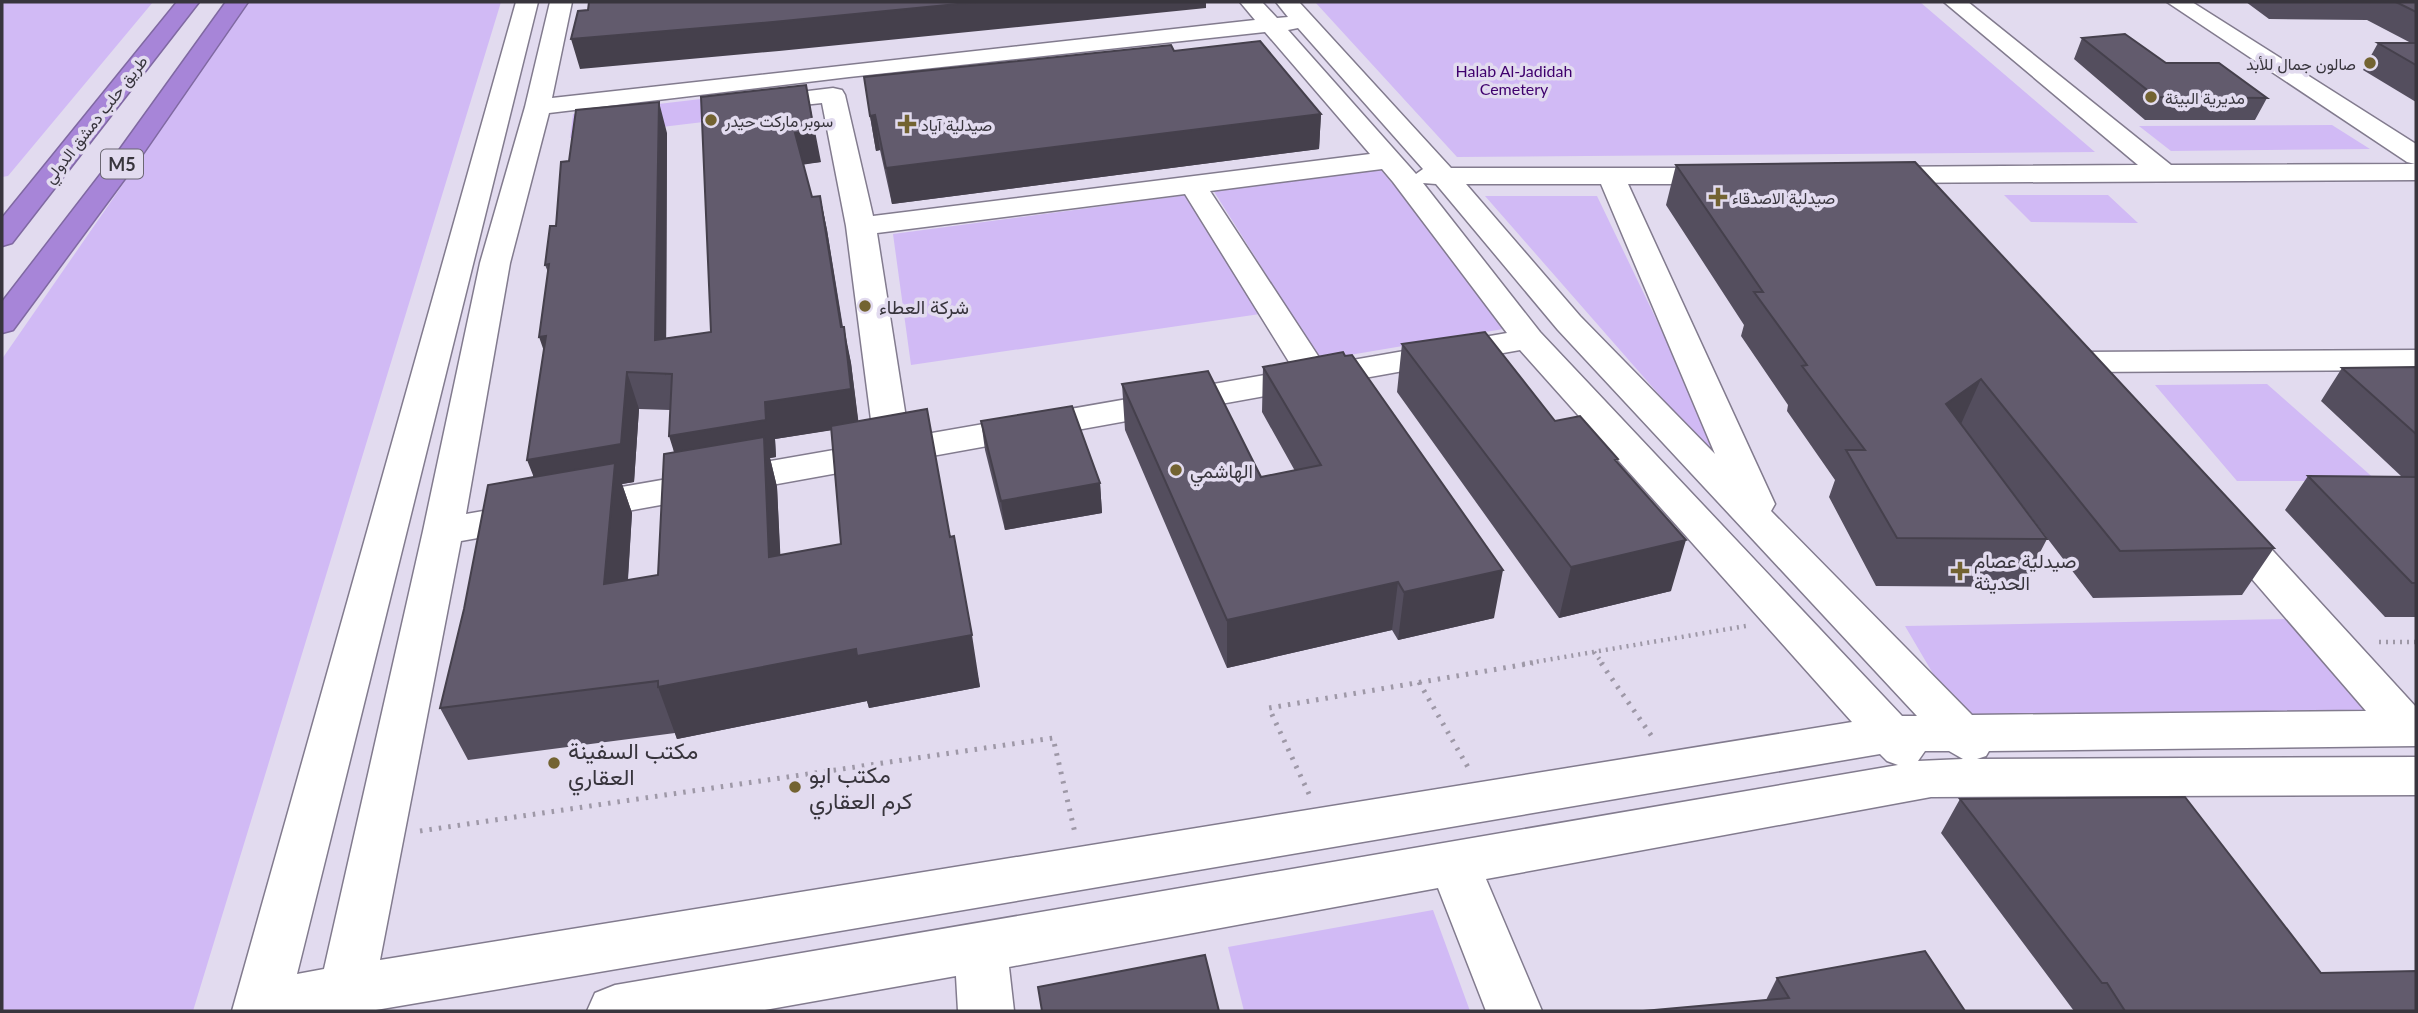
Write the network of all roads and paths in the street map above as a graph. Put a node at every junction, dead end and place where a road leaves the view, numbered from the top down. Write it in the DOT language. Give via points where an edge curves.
graph roads {
  1 [pos="188,2"];
  2 [pos="237,2"];
  3 [pos="527,2"];
  4 [pos="561,2"];
  5 [pos="1955,2"];
  6 [pos="2178,2"];
  7 [pos="2205,2"];
  8 [pos="1279,13"];
  9 [pos="1099,43"];
  10 [pos="847,64"];
  11 [pos="738,83"];
  12 [pos="833,95"];
  13 [pos="540,98"];
  14 [pos="2416,134"];
  15 [pos="2416,156"];
  16 [pos="1396,168"];
  17 [pos="2416,172"];
  18 [pos="2164,173"];
  19 [pos="1443,175"];
  20 [pos="1846,175"];
  21 [pos="1915,175"];
  22 [pos="1611,176"];
  23 [pos="1749,176"];
  24 [pos="1193,184"];
  25 [pos="1941,204"];
  26 [pos="861,226"];
  27 [pos="2,237"];
  28 [pos="2,323"];
  29 [pos="2058,333"];
  30 [pos="1528,339"];
  31 [pos="2416,360"];
  32 [pos="2082,362"];
  33 [pos="1315,377"];
  34 [pos="2109,393"];
  35 [pos="893,452"];
  36 [pos="2208,503"];
  37 [pos="1767,530"];
  38 [pos="443,531"];
  39 [pos="1785,620"];
  40 [pos="1594,652"];
  41 [pos="1419,682"];
  42 [pos="2412,728"];
  43 [pos="1961,733"];
  44 [pos="1890,734"];
  45 [pos="1675,769"];
  46 [pos="2416,776"];
  47 [pos="2003,777"];
  48 [pos="1931,778"];
  49 [pos="1487,801"];
  50 [pos="1324,827"];
  51 [pos="378,838"];
  52 [pos="1454,863"];
  53 [pos="1084,867"];
  54 [pos="981,948"];
  55 [pos="344,1001"];
  56 [pos="260,1009"];
  57 [pos="615,1011"];
  58 [pos="986,1011"];
  59 [pos="1514,1011"];
  1 -- 27 [label="highway, طريق حلب دمشق الدولي / M5"];
  2 -- 28 [label="highway, M5"];
  3 -- 56 [label="street"];
  4 -- 13 [label="street"];
  5 -- 18 [label="street"];
  6 -- 15 [label="street"];
  7 -- 14 [label="street"];
  8 -- 9 [label="street"];
  8 -- 10 [label="street"];
  8 -- 16 [label="street"];
  8 -- 19 [label="street"];
  9 -- 10 [label="street"];
  9 -- 12 [label="street" via="1110,60"];
  10 -- 11 [label="street"];
  10 -- 13 [label="street"];
  11 -- 12 [label="street" via="742,104"];
  11 -- 13 [label="street"];
  12 -- 26 [label="street"];
  13 -- 38 [label="street" via="495,264"];
  16 -- 19 [label="street"];
  16 -- 24 [label="street"];
  16 -- 30 [label="street"];
  17 -- 18 [label="street"];
  18 -- 21 [label="street"];
  19 -- 22 [label="street"];
  19 -- 37 [label="street" via="1569,323"];
  20 -- 21 [label="street"];
  21 -- 25 [label="street"];
  22 -- 23 [label="street"];
  22 -- 37 [label="street"];
  24 -- 26 [label="street"];
  24 -- 33 [label="street"];
  26 -- 35 [label="street"];
  29 -- 32 [label="street"];
  30 -- 33 [label="street"];
  30 -- 39 [label="street"];
  31 -- 32 [label="street"];
  32 -- 34 [label="street"];
  33 -- 35 [label="street"];
  35 -- 38 [label="street"];
  36 -- 42 [label="street"];
  37 -- 43 [label="street"];
  38 -- 51 [label="street"];
  39 -- 40 [label="path"];
  39 -- 44 [label="street"];
  40 -- 41 [label="path"];
  40 -- 45 [label="path"];
  41 -- 49 [label="path"];
  41 -- 50 [label="path" via="1269,708"];
  42 -- 43 [label="street"];
  43 -- 44 [label="street"];
  43 -- 47 [label="street"];
  44 -- 45 [label="street"];
  44 -- 48 [label="street"];
  45 -- 49 [label="street"];
  46 -- 47 [label="street"];
  47 -- 48 [label="street"];
  48 -- 52 [label="street"];
  49 -- 50 [label="street"];
  50 -- 53 [label="street"];
  51 -- 53 [label="path" via="1053,738"];
  51 -- 55 [label="street"];
  52 -- 54 [label="street"];
  52 -- 59 [label="street"];
  53 -- 55 [label="street"];
  54 -- 57 [label="street"];
  54 -- 58 [label="street"];
  55 -- 56 [label="street"];
}
